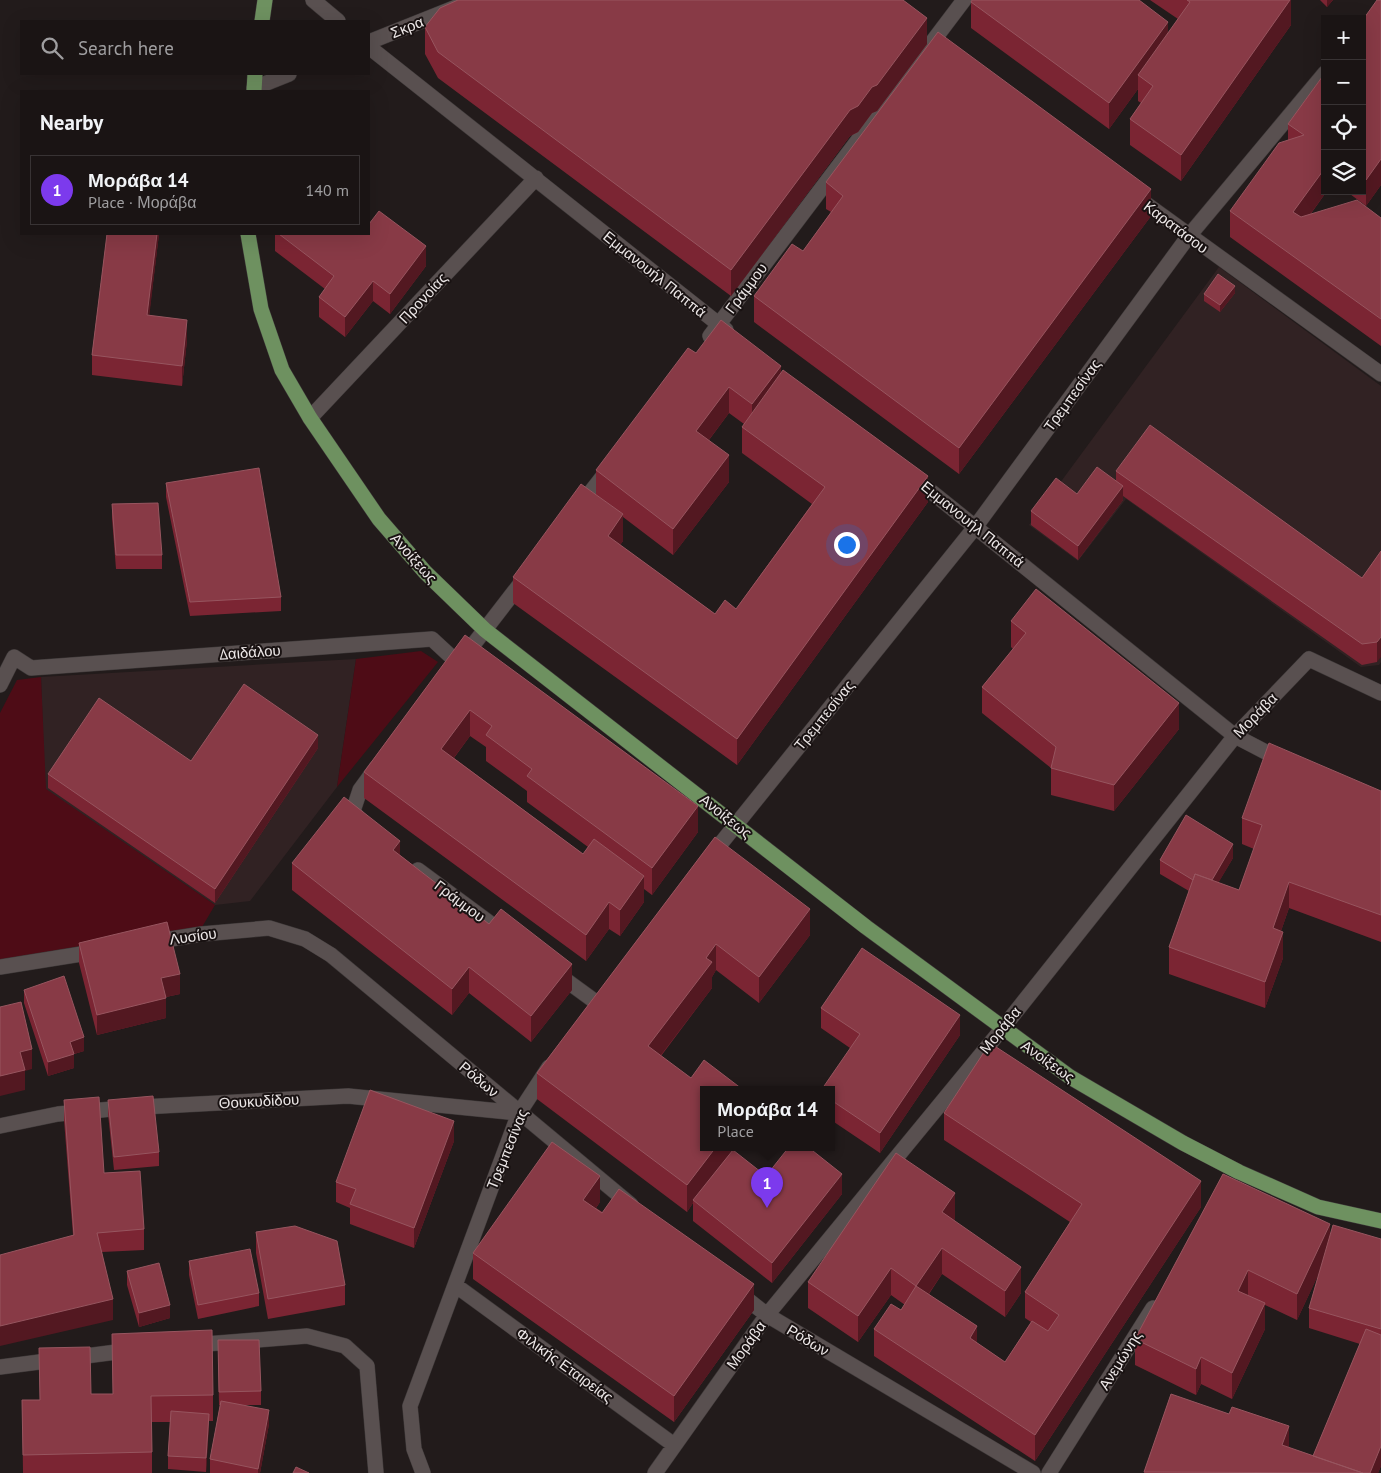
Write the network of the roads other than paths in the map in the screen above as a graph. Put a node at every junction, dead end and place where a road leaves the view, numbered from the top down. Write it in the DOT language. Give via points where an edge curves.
graph roads {
  1 [pos="265,0"];
  2 [pos="313,0"];
  3 [pos="474,0"];
  4 [pos="964,0"];
  5 [pos="262,20"];
  6 [pos="337,20"];
  7 [pos="927,39"];
  8 [pos="370,42"];
  9 [pos="370,48"];
  10 [pos="947,53"];
  11 [pos="286,75"];
  12 [pos="1321,78"];
  13 [pos="254,84"];
  14 [pos="536,178"];
  15 [pos="1126,190"];
  16 [pos="248,235"];
  17 [pos="1188,237"];
  18 [pos="718,325"];
  19 [pos="734,337"];
  20 [pos="700,348"];
  21 [pos="1381,374"];
  22 [pos="310,418"];
  23 [pos="617,458"];
  24 [pos="898,465"];
  25 [pos="569,521"];
  26 [pos="976,526"];
  27 [pos="533,568"];
  28 [pos="485,630"];
  29 [pos="7,656"];
  30 [pos="459,664"];
  31 [pos="447,679"];
  32 [pos="0,685"];
  33 [pos="1381,693"];
  34 [pos="1235,736"];
  35 [pos="383,760"];
  36 [pos="1295,767"];
  37 [pos="736,825"];
  38 [pos="372,835"];
  39 [pos="404,859"];
  40 [pos="699,870"];
  41 [pos="269,928"];
  42 [pos="514,941"];
  43 [pos="135,945"];
  44 [pos="115,948"];
  45 [pos="546,965"];
  46 [pos="0,967"];
  47 [pos="606,985"];
  48 [pos="593,1000"];
  49 [pos="583,1016"];
  50 [pos="1002,1029"];
  51 [pos="556,1056"];
  52 [pos="519,1113"];
  53 [pos="0,1126"];
  54 [pos="1239,1172"];
  55 [pos="1228,1188"];
  56 [pos="639,1211"];
  57 [pos="1381,1221"];
  58 [pos="456,1284"];
  59 [pos="730,1285"];
  60 [pos="1160,1297"];
  61 [pos="767,1316"];
  62 [pos="183,1346"];
  63 [pos="145,1349"];
  64 [pos="0,1367"];
  65 [pos="674,1445"];
  66 [pos="372,1469"];
  67 [pos="423,1473"];
  68 [pos="655,1473"];
  69 [pos="1033,1473"];
  70 [pos="1049,1473"];
  1 -- 5 [label="main road"];
  2 -- 6 [label="street"];
  3 -- 8 [label="street, Σκρα"];
  4 -- 7 [label="street, Γράμμου"];
  7 -- 10 [label="street"];
  7 -- 18 [label="street, Γράμμου"];
  9 -- 14 [label="street, Εμμανουήλ Παππά"];
  11 -- 13 [label="street"];
  12 -- 17 [label="street, Τρεμπεσίνας"];
  14 -- 18 [label="street, Εμμανουήλ Παππά"];
  14 -- 22 [label="street, Προνοίας"];
  15 -- 17 [label="street, Καρατάσου"];
  16 -- 22 [label="main road, Ανοίξεως" via="261,310 282,370"];
  17 -- 21 [label="street, Καρατάσου"];
  17 -- 26 [label="street, Τρεμπεσίνας"];
  18 -- 19 [label="street, Εμμανουήλ Παππά"];
  18 -- 20 [label="street, Γράμμου"];
  22 -- 28 [label="main road, Ανοίξεως" via="379,519 425,572"];
  23 -- 25 [label="street"];
  24 -- 26 [label="street, Εμμανουήλ Παππά"];
  26 -- 34 [label="street, Εμμανουήλ Παππά"];
  26 -- 37 [label="street, Τρεμπεσίνας"];
  27 -- 28 [label="street"];
  28 -- 30 [label="street"];
  28 -- 37 [label="main road, Ανοίξεως"];
  29 -- 30 [label="street, Δαιδάλου" via="31,668 432,639"];
  29 -- 32 [label="street"];
  30 -- 31 [label="street"];
  33 -- 34 [label="street, Μοράβα" via="1309,659"];
  34 -- 36 [label="street, Εμμανουήλ Παππά"];
  34 -- 50 [label="street, Μοράβα"];
  35 -- 38 [label="street" via="360,790 353,811"];
  37 -- 40 [label="street, Τρεμπεσίνας"];
  37 -- 50 [label="main road, Ανοίξεως"];
  39 -- 42 [label="street, Γράμμου"];
  41 -- 43 [label="street, Λυσίου"];
  41 -- 52 [label="street, Ρόδων" via="305,939 331,955"];
  44 -- 46 [label="street"];
  45 -- 48 [label="street"];
  47 -- 48 [label="street"];
  48 -- 49 [label="street"];
  50 -- 54 [label="main road, Ανοίξεως" via="1070,1078"];
  50 -- 61 [label="street, Μοράβα"];
  51 -- 52 [label="street, Τρεμπεσίνας"];
  52 -- 53 [label="street, Θουκυδίδου" via="348,1096 123,1108 58,1114"];
  52 -- 56 [label="street, Ρόδων"];
  52 -- 58 [label="street, Τρεμπεσίνας"];
  54 -- 55 [label="street"];
  54 -- 57 [label="main road, Ανοίξεως" via="1318,1207"];
  58 -- 65 [label="street, Φιλικής Εταιρείας"];
  58 -- 67 [label="street, Τρεμπεσίνας" via="410,1406 414,1449"];
  59 -- 61 [label="street, Ρόδων"];
  60 -- 70 [label="street, Ανεμώνης"];
  61 -- 65 [label="street, Μοράβα"];
  61 -- 69 [label="street, Ρόδων"];
  62 -- 66 [label="street" via="307,1336 345,1346 367,1366"];
  63 -- 64 [label="street"];
  65 -- 68 [label="street, Μοράβα"];
}
